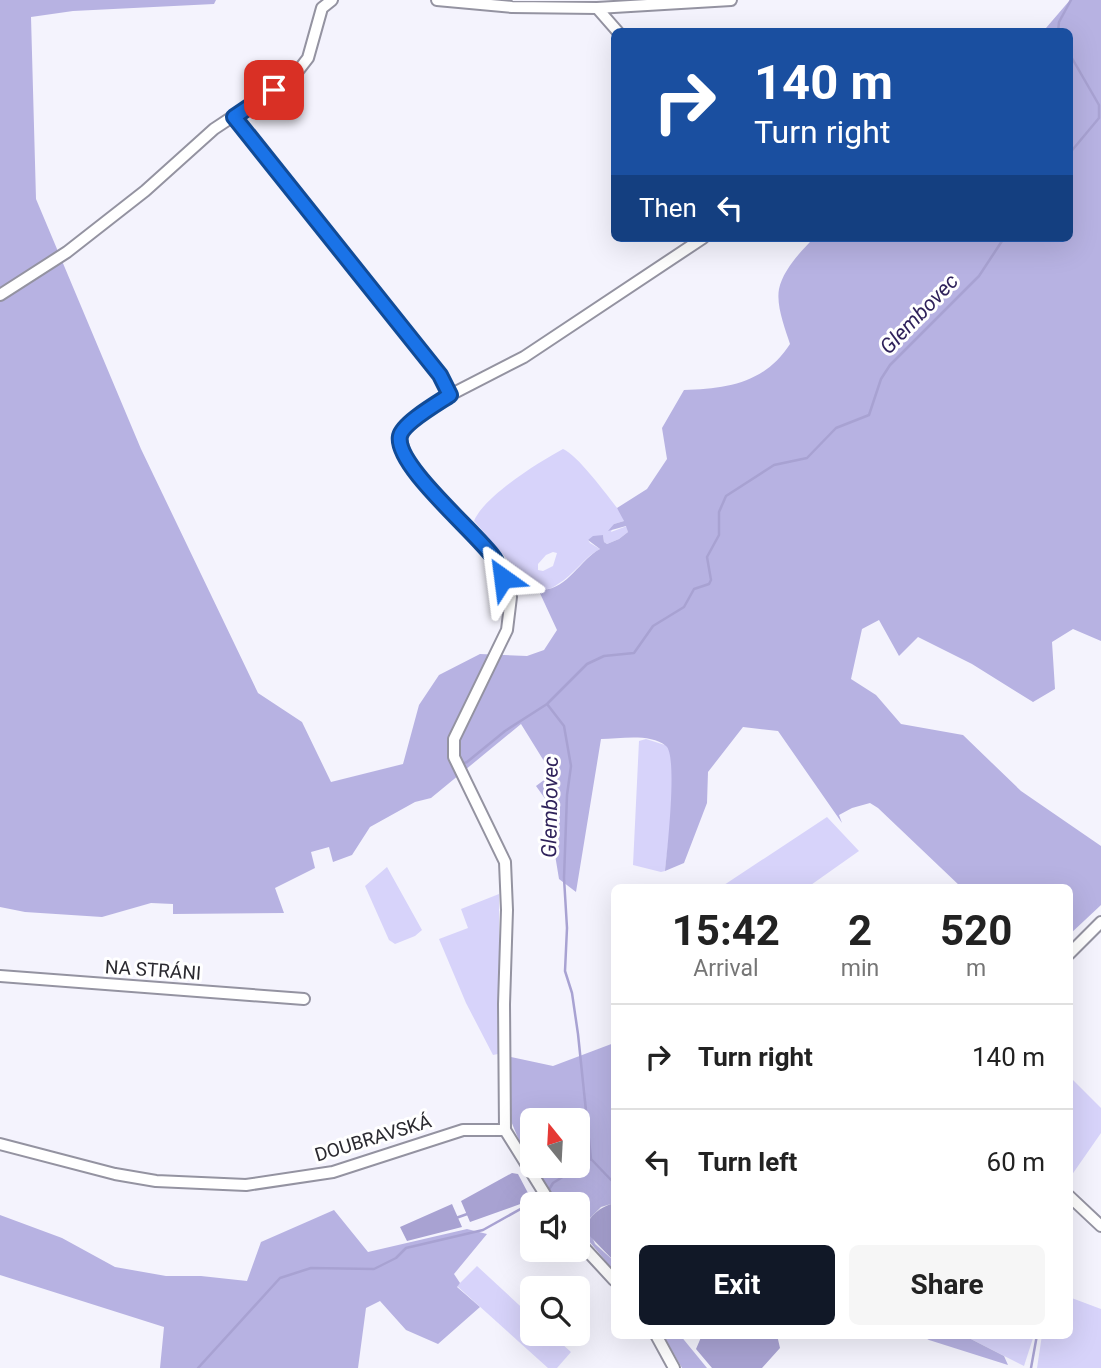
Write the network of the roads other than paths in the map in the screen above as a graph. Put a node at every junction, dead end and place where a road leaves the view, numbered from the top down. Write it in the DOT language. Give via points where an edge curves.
graph roads {
  1 [pos="332,0"];
  2 [pos="437,0"];
  3 [pos="731,0"];
  4 [pos="590,5"];
  5 [pos="614,28"];
  6 [pos="234,117"];
  7 [pos="698,242"];
  8 [pos="0,295"];
  9 [pos="450,395"];
  10 [pos="1101,922"];
  11 [pos="1073,950"];
  12 [pos="0,976"];
  13 [pos="304,999"];
  14 [pos="505,1130"];
  15 [pos="0,1144"];
  16 [pos="544,1192"];
  17 [pos="1073,1200"];
  18 [pos="1101,1226"];
  19 [pos="590,1254"];
  20 [pos="611,1277"];
  21 [pos="658,1339"];
  22 [pos="674,1368"];
  1 -- 6 [label="street" via="322,8 308,58 294,76"];
  2 -- 4 [label="street" via="512,7"];
  3 -- 4 [label="street"];
  4 -- 5 [label="street"];
  6 -- 8 [label="street" via="67,252"];
  6 -- 9 [label="street" via="440,375"];
  7 -- 9 [label="street" via="524,357"];
  9 -- 14 [label="street" via="407,425 400,437 406,457 424,483 495,559 511,597 507,630 454,739 454,757 505,862"];
  10 -- 11 [label="street"];
  12 -- 13 [label="street, NA STRÁNI"];
  14 -- 15 [label="street, DOUBRAVSKÁ" via="463,1130 332,1172 246,1185 128,1177"];
  14 -- 16 [label="street"];
  17 -- 18 [label="street"];
  19 -- 20 [label="street"];
  21 -- 22 [label="street"];
}
